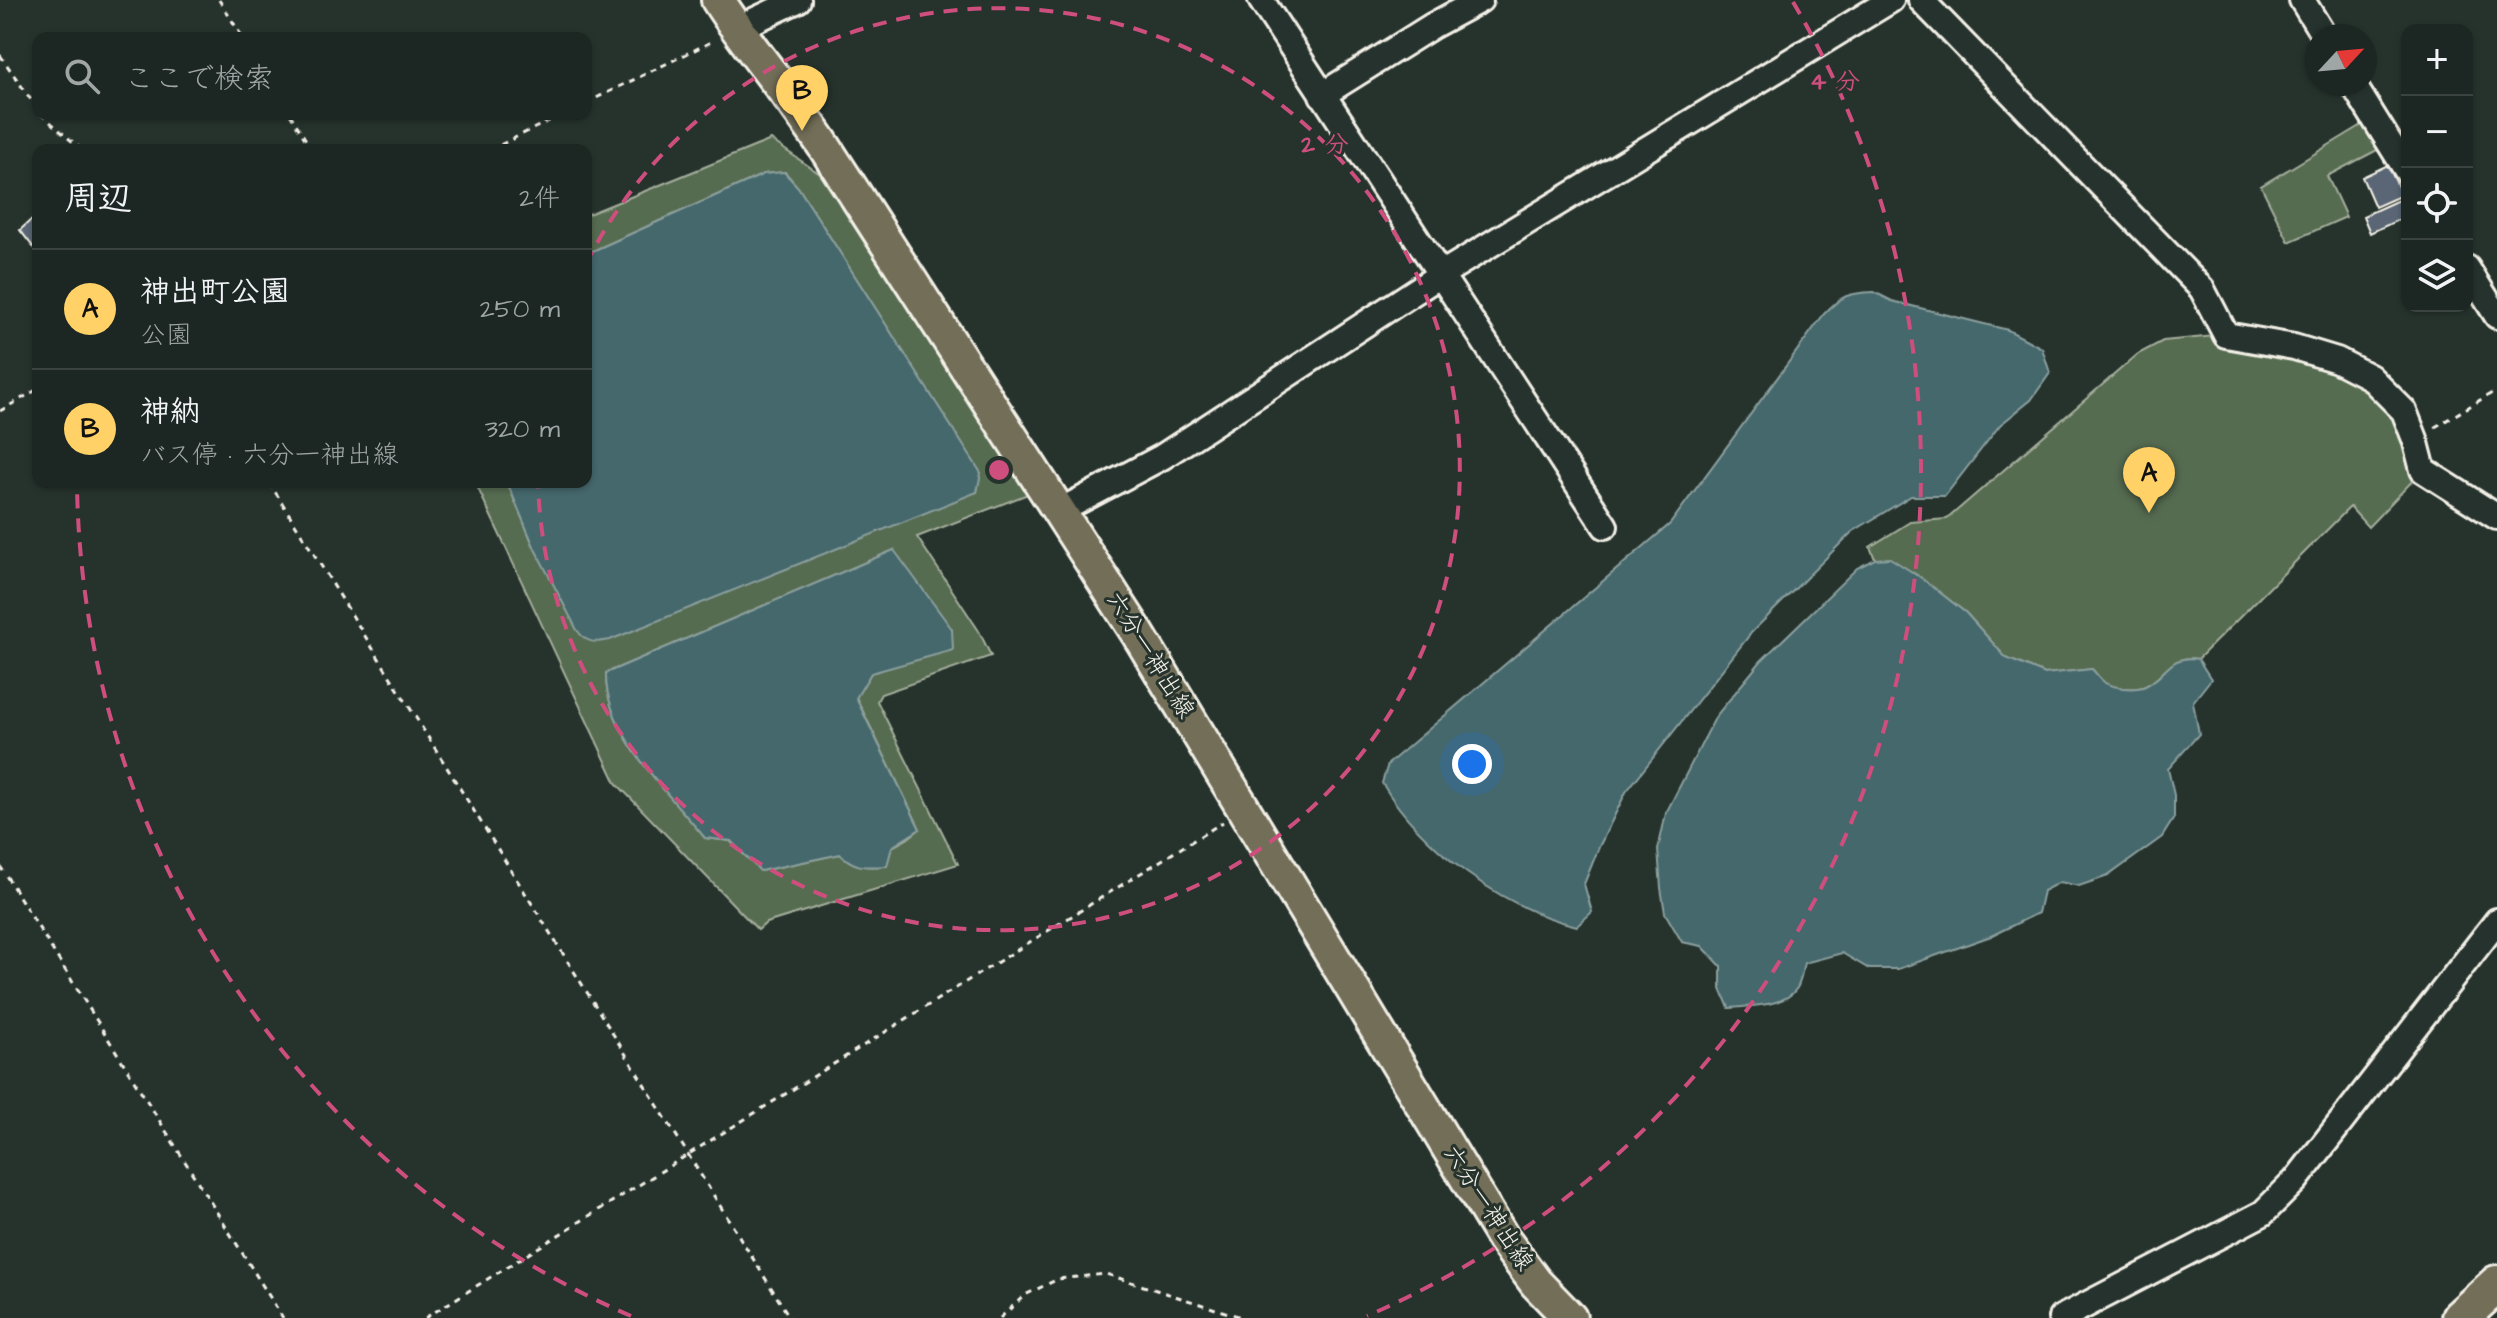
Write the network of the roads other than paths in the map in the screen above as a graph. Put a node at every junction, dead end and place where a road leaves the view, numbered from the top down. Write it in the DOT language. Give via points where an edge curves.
graph roads {
  1 [pos="718,0"];
  2 [pos="798,0"];
  3 [pos="1261,0"];
  4 [pos="1480,0"];
  5 [pos="1891,0"];
  6 [pos="1921,0"];
  7 [pos="2302,0"];
  8 [pos="2317,24"];
  9 [pos="736,29"];
  10 [pos="1322,95"];
  11 [pos="2360,96"];
  12 [pos="2405,168"];
  13 [pos="1440,275"];
  14 [pos="2473,278"];
  15 [pos="2497,316"];
  16 [pos="1058,512"];
  17 [pos="2497,517"];
  18 [pos="1605,526"];
  19 [pos="2497,921"];
  20 [pos="2497,1284"];
  21 [pos="1570,1318"];
  22 [pos="2061,1318"];
  23 [pos="2460,1318"];
  1 -- 9 [label="main road, 六分一神出線"];
  2 -- 9 [label="street"];
  3 -- 10 [label="street"];
  4 -- 10 [label="street"];
  5 -- 13 [label="street"];
  6 -- 17 [label="street" via="2202,289 2226,335 2294,347 2370,377 2404,411 2423,470"];
  7 -- 8 [label="street"];
  9 -- 16 [label="main road, 六分一神出線" via="805,118"];
  10 -- 13 [label="street"];
  11 -- 12 [label="street"];
  13 -- 16 [label="street" via="1162,457"];
  13 -- 18 [label="street"];
  14 -- 15 [label="street"];
  16 -- 21 [label="main road, 六分一神出線" via="1138,634 1504,1240"];
  19 -- 22 [label="street" via="2296,1180 2263,1213"];
  20 -- 23 [label="highway"];
}
